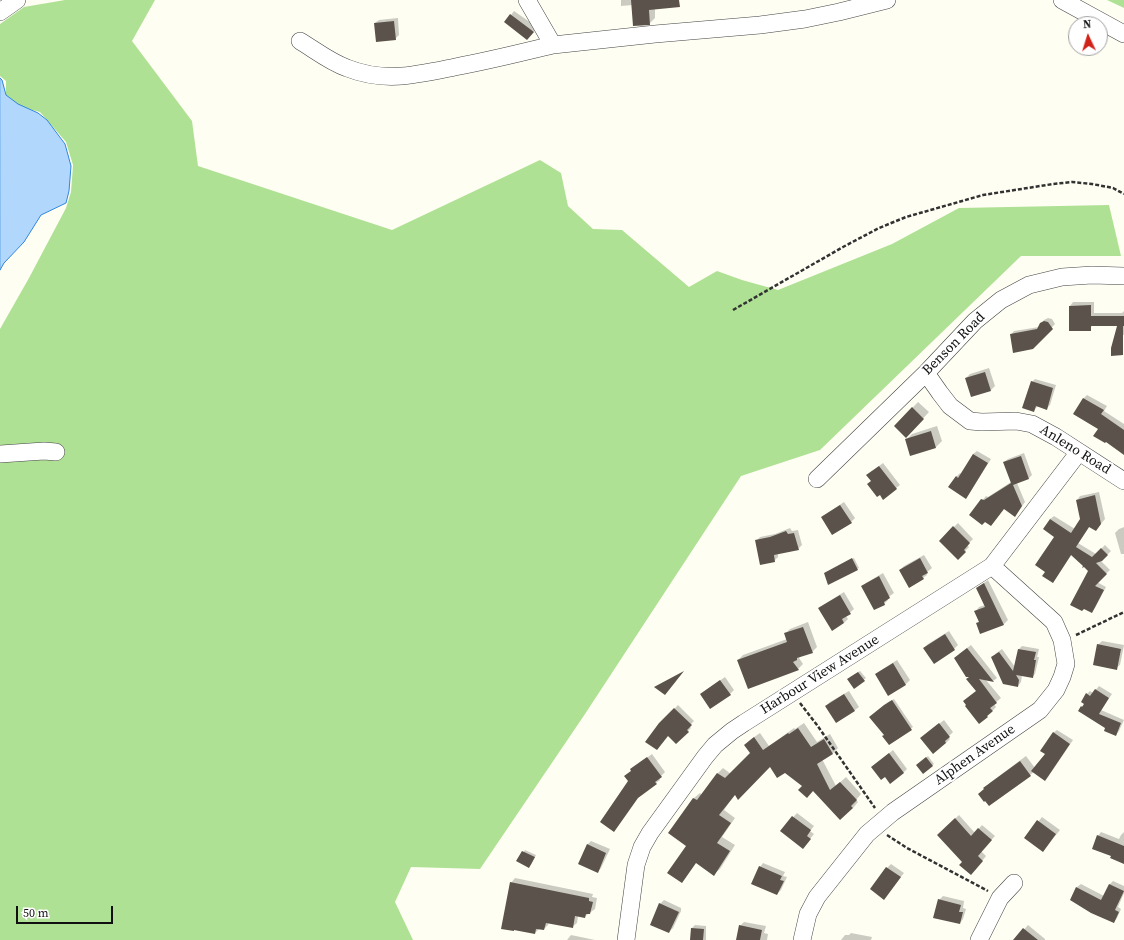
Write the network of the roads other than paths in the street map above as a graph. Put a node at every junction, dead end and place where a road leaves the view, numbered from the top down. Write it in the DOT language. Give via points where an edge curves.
graph roads {
  1 [pos="17,0"];
  2 [pos="528,0"];
  3 [pos="886,0"];
  4 [pos="1062,0"];
  5 [pos="867,2"];
  6 [pos="0,12"];
  7 [pos="1124,34"];
  8 [pos="300,40"];
  9 [pos="553,45"];
  10 [pos="1124,276"];
  11 [pos="926,373"];
  12 [pos="56,452"];
  13 [pos="1079,452"];
  14 [pos="0,454"];
  15 [pos="817,479"];
  16 [pos="1124,481"];
  17 [pos="992,566"];
  18 [pos="1014,883"];
  19 [pos="626,940"];
  20 [pos="802,940"];
  21 [pos="979,940"];
  1 -- 6 [label="street"];
  2 -- 9 [label="street"];
  3 -- 5 [label="street"];
  4 -- 7 [label="street"];
  5 -- 9 [label="street" via="839,12 806,19"];
  8 -- 9 [label="street" via="347,69 380,77 409,76 475,64"];
  10 -- 11 [label="street, Benson Road" via="1092,274 1062,277 1029,285 1000,300 975,321"];
  11 -- 13 [label="street, Anleno Road" via="950,406 970,421 1016,421 1032,424"];
  11 -- 15 [label="street, Benson Road"];
  12 -- 14 [label="street"];
  13 -- 16 [label="street, Anleno Road"];
  13 -- 17 [label="street, Harbour View Avenue"];
  17 -- 19 [label="street, Harbour View Avenue" via="732,731 715,745 642,847 636,865"];
  17 -- 20 [label="street, Alphen Avenue" via="1054,622 1062,640 1066,664 1056,690 1040,710 899,808 867,834 817,897 808,914"];
  18 -- 21 [label="street" via="1000,898"];
}
